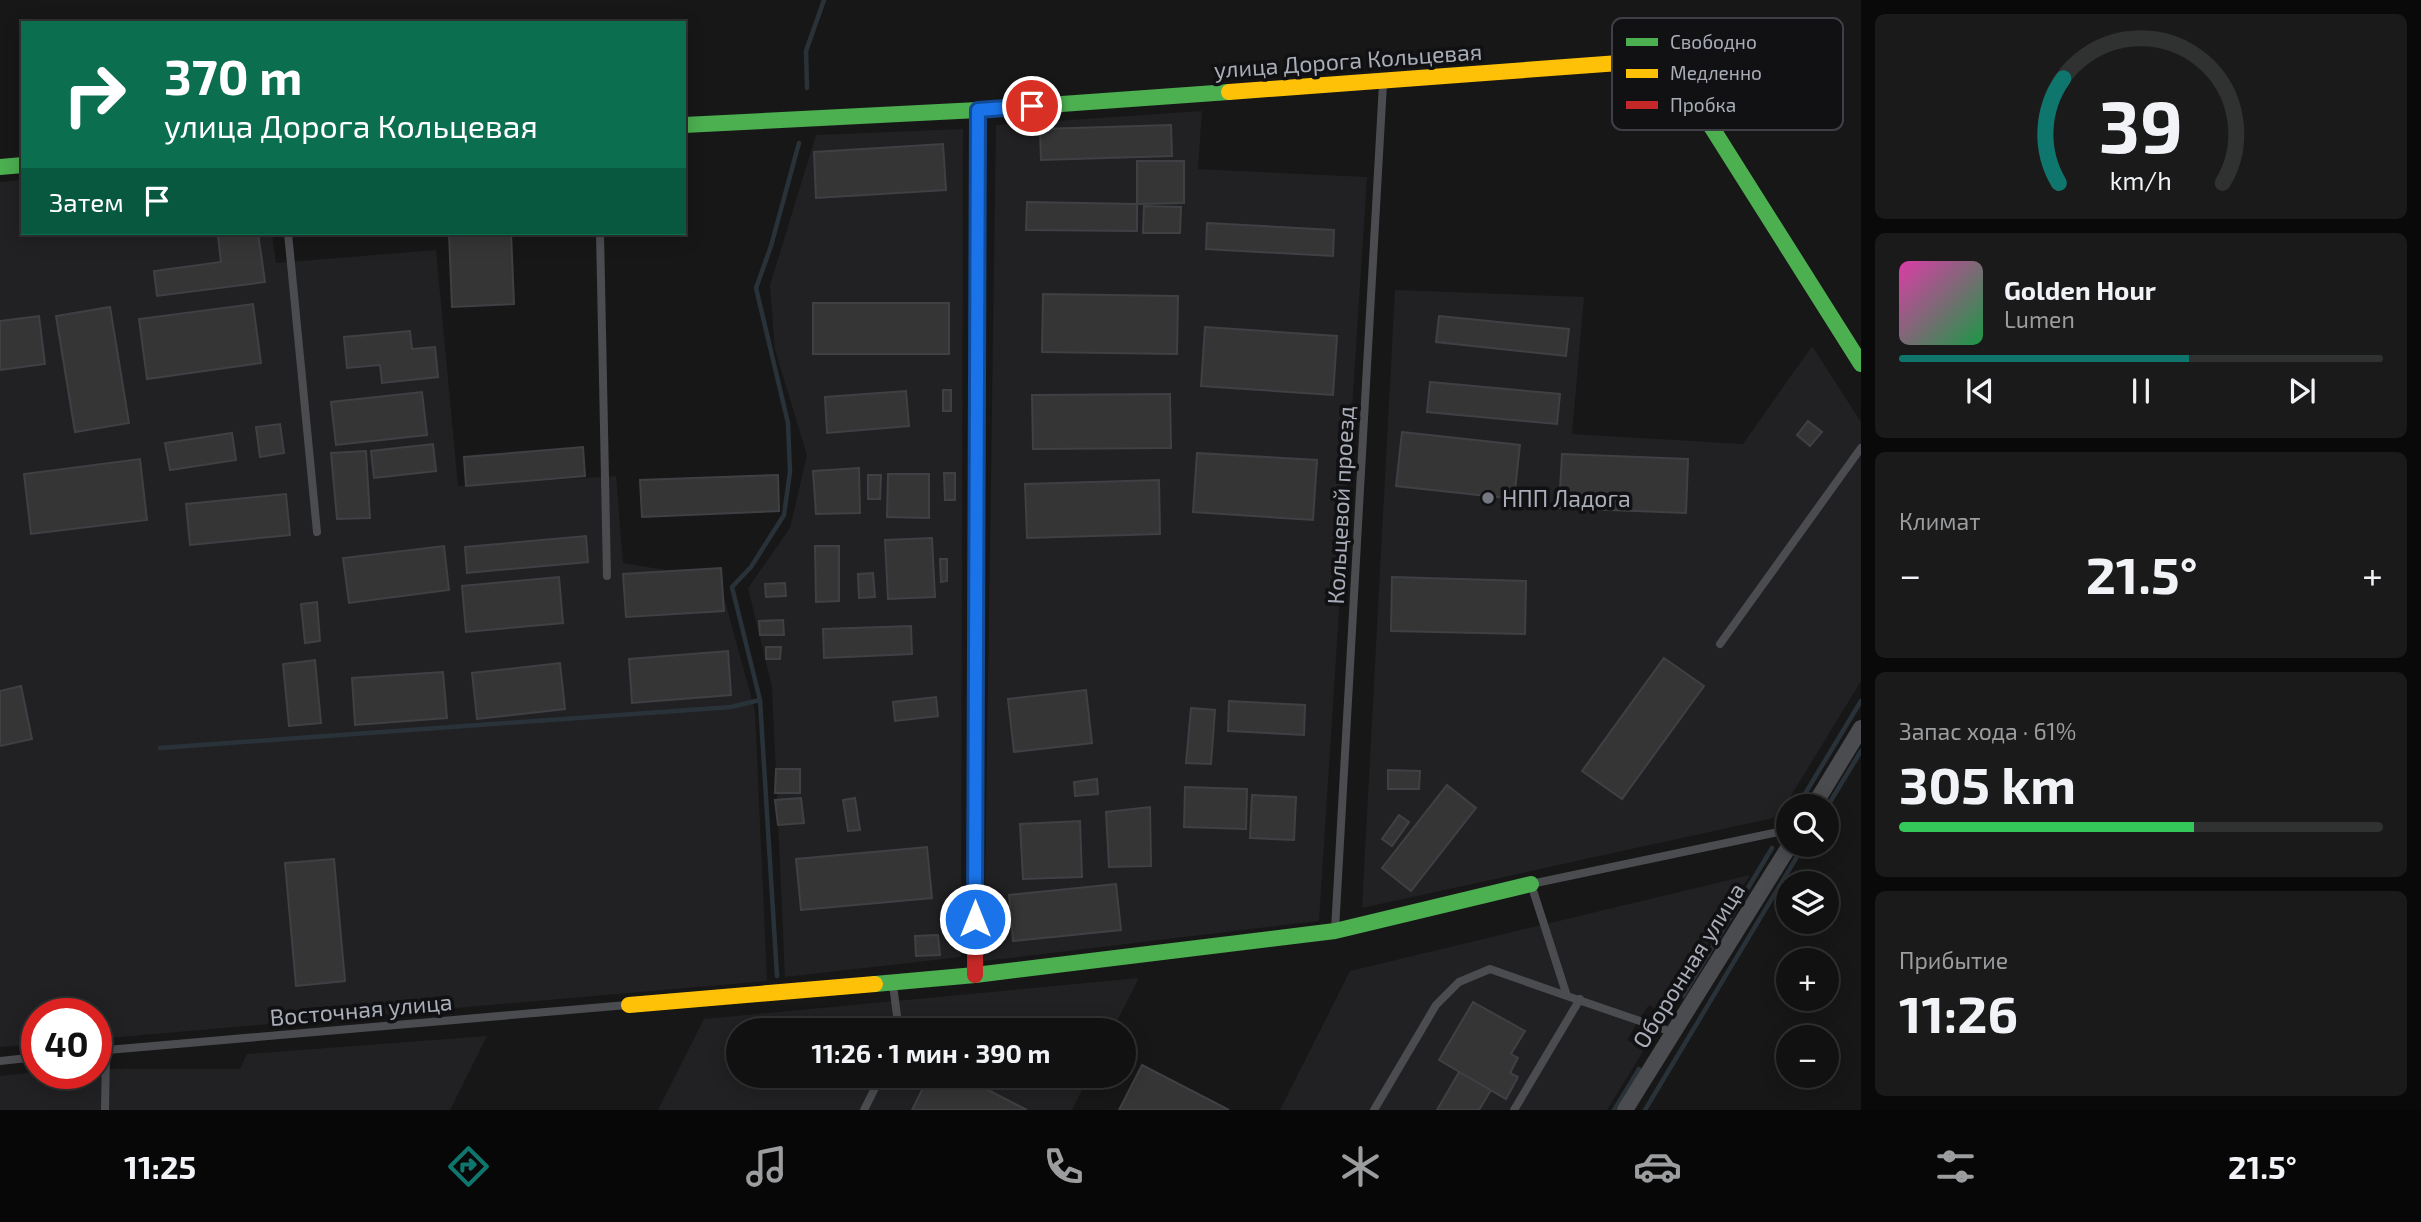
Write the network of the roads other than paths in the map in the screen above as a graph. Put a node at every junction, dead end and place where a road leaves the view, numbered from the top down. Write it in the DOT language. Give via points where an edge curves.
graph roads {
  1 [pos="1612,64"];
  2 [pos="1383,80"];
  3 [pos="978,110"];
  4 [pos="686,125"];
  5 [pos="1714,130"];
  6 [pos="21,166"];
  7 [pos="0,167"];
  8 [pos="288,235"];
  9 [pos="600,235"];
  10 [pos="1861,364"];
  11 [pos="1861,448"];
  12 [pos="317,532"];
  13 [pos="607,576"];
  14 [pos="1720,644"];
  15 [pos="1861,728"];
  16 [pos="1821,794"];
  17 [pos="1776,833"];
  18 [pos="1782,857"];
  19 [pos="1531,884"];
  20 [pos="1335,931"];
  21 [pos="975,975"];
  22 [pos="892,982"];
  23 [pos="1567,996"];
  24 [pos="1580,999"];
  25 [pos="629,1005"];
  26 [pos="897,1018"];
  27 [pos="1672,1032"];
  28 [pos="112,1050"];
  29 [pos="21,1059"];
  30 [pos="0,1061"];
  31 [pos="875,1088"];
  32 [pos="104,1089"];
  33 [pos="105,1110"];
  34 [pos="864,1110"];
  35 [pos="1374,1110"];
  36 [pos="1514,1110"];
  37 [pos="1625,1110"];
  1 -- 2 [label="street, улица Дорога Кольцевая"];
  2 -- 3 [label="street, улица Дорога Кольцевая"];
  2 -- 20 [label="lane, Кольцевой проезд"];
  3 -- 4 [label="street, улица Дорога Кольцевая"];
  3 -- 21 [label="street"];
  5 -- 10 [label="street, улица Дорога Кольцевая"];
  6 -- 7 [label="street"];
  8 -- 12 [label="lane"];
  9 -- 13 [label="lane"];
  11 -- 14 [label="lane"];
  15 -- 16 [label="street"];
  17 -- 19 [label="lane"];
  18 -- 27 [label="street, Оборонная улица"];
  19 -- 20 [label="street"];
  19 -- 23 [label="lane"];
  20 -- 21 [label="street"];
  21 -- 22 [label="street"];
  22 -- 25 [label="street"];
  22 -- 26 [label="lane"];
  23 -- 24 [label="lane"];
  23 -- 35 [label="lane" via="1490,969 1459,982 1436,1005"];
  24 -- 27 [label="lane"];
  24 -- 36 [label="lane"];
  25 -- 28 [label="lane, Восточная улица"];
  27 -- 37 [label="street, Оборонная улица"];
  29 -- 30 [label="lane"];
  31 -- 34 [label="lane"];
  32 -- 33 [label="lane"];
}
